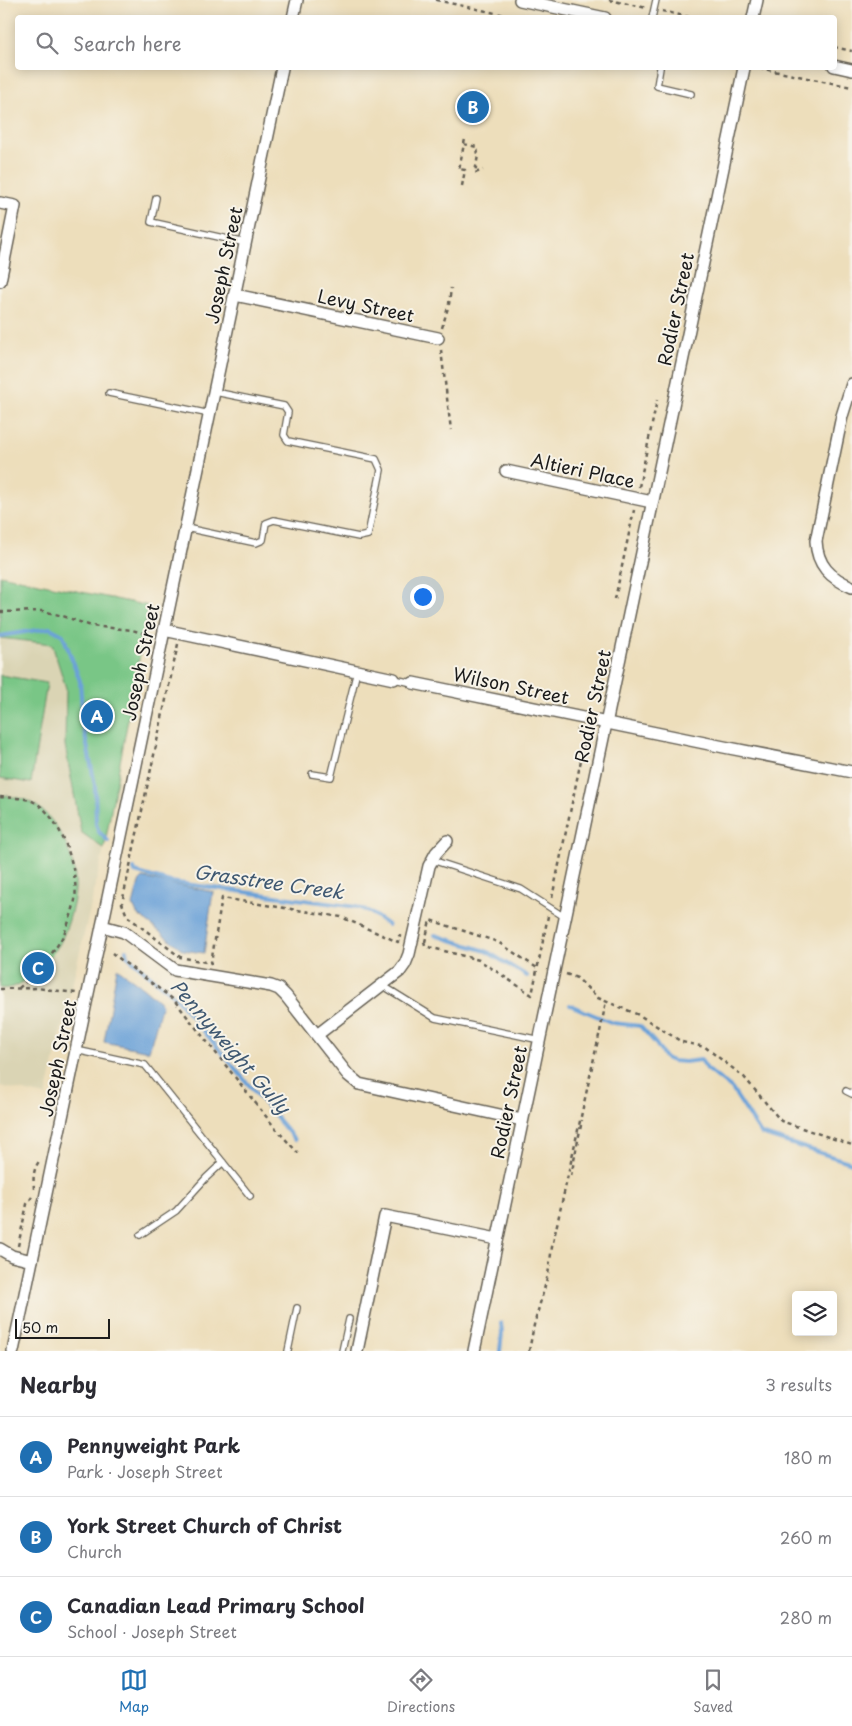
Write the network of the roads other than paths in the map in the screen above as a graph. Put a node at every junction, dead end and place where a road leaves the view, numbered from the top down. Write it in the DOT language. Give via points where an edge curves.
graph roads {
  1 [pos="297,0"];
  2 [pos="520,0"];
  3 [pos="656,0"];
  4 [pos="757,0"];
  5 [pos="294,15"];
  6 [pos="591,15"];
  7 [pos="653,15"];
  8 [pos="754,15"];
  9 [pos="837,67"];
  10 [pos="282,70"];
  11 [pos="660,70"];
  12 [pos="744,70"];
  13 [pos="852,70"];
  14 [pos="691,94"];
  15 [pos="156,198"];
  16 [pos="0,203"];
  17 [pos="246,243"];
  18 [pos="0,281"];
  19 [pos="235,295"];
  20 [pos="438,338"];
  21 [pos="852,384"];
  22 [pos="215,392"];
  23 [pos="109,393"];
  24 [pos="210,414"];
  25 [pos="506,471"];
  26 [pos="652,502"];
  27 [pos="186,528"];
  28 [pos="852,587"];
  29 [pos="163,635"];
  30 [pos="357,671"];
  31 [pos="394,679"];
  32 [pos="413,683"];
  33 [pos="607,722"];
  34 [pos="852,772"];
  35 [pos="312,774"];
  36 [pos="447,840"];
  37 [pos="432,860"];
  38 [pos="566,918"];
  39 [pos="102,926"];
  40 [pos="382,984"];
  41 [pos="317,1035"];
  42 [pos="540,1040"];
  43 [pos="76,1050"];
  44 [pos="522,1120"];
  45 [pos="223,1162"];
  46 [pos="250,1196"];
  47 [pos="140,1234"];
  48 [pos="497,1239"];
  49 [pos="0,1249"];
  50 [pos="32,1261"];
  51 [pos="297,1308"];
  52 [pos="349,1319"];
  53 [pos="13,1351"];
  54 [pos="288,1351"];
  55 [pos="342,1351"];
  56 [pos="357,1351"];
  57 [pos="474,1351"];
  1 -- 5 [label="street"];
  2 -- 6 [label="street"];
  3 -- 7 [label="lane"];
  4 -- 8 [label="street"];
  9 -- 13 [label="street"];
  10 -- 17 [label="street, Joseph Street"];
  11 -- 14 [label="lane" via="657,86"];
  12 -- 26 [label="street, Rodier Street"];
  15 -- 17 [label="lane" via="151,222"];
  16 -- 18 [label="street" via="15,206"];
  17 -- 19 [label="street, Joseph Street"];
  19 -- 20 [label="street, Levy Street"];
  19 -- 22 [label="street, Joseph Street"];
  21 -- 28 [label="street" via="842,416 816,541 819,558 826,571"];
  22 -- 24 [label="street, Joseph Street"];
  22 -- 27 [label="lane" via="284,406 288,412 284,435 288,441 376,459 381,470 368,535 359,537 274,520 266,523 263,540 256,543"];
  23 -- 24 [label="lane"];
  24 -- 27 [label="street, Joseph Street"];
  25 -- 26 [label="street, Altieri Place"];
  26 -- 33 [label="street, Rodier Street"];
  27 -- 29 [label="street, Joseph Street"];
  29 -- 30 [label="street, Wilson Street" via="180,634"];
  29 -- 39 [label="street, Joseph Street"];
  30 -- 31 [label="street, Wilson Street"];
  30 -- 35 [label="lane" via="331,777"];
  31 -- 32 [label="lane, Wilson Street"];
  32 -- 33 [label="street, Wilson Street"];
  33 -- 34 [label="street, Wilson Street"];
  33 -- 38 [label="street, Rodier Street"];
  36 -- 37 [label="street"];
  37 -- 38 [label="lane" via="521,889"];
  37 -- 40 [label="street" via="405,964"];
  38 -- 42 [label="street, Rodier Street"];
  39 -- 41 [label="street" via="124,932 175,970 279,988"];
  39 -- 43 [label="street, Joseph Street"];
  40 -- 41 [label="street"];
  40 -- 42 [label="lane" via="436,1018"];
  41 -- 44 [label="street" via="359,1084"];
  42 -- 44 [label="street, Rodier Street"];
  43 -- 45 [label="lane" via="145,1065"];
  43 -- 50 [label="street, Joseph Street"];
  44 -- 48 [label="street, Rodier Street"];
  45 -- 46 [label="lane"];
  45 -- 47 [label="lane" via="176,1211"];
  48 -- 56 [label="street" via="385,1216"];
  48 -- 57 [label="street, Rodier Street"];
  49 -- 50 [label="street"];
  50 -- 53 [label="street, Joseph Street"];
  51 -- 54 [label="lane"];
  52 -- 55 [label="lane"];
}
